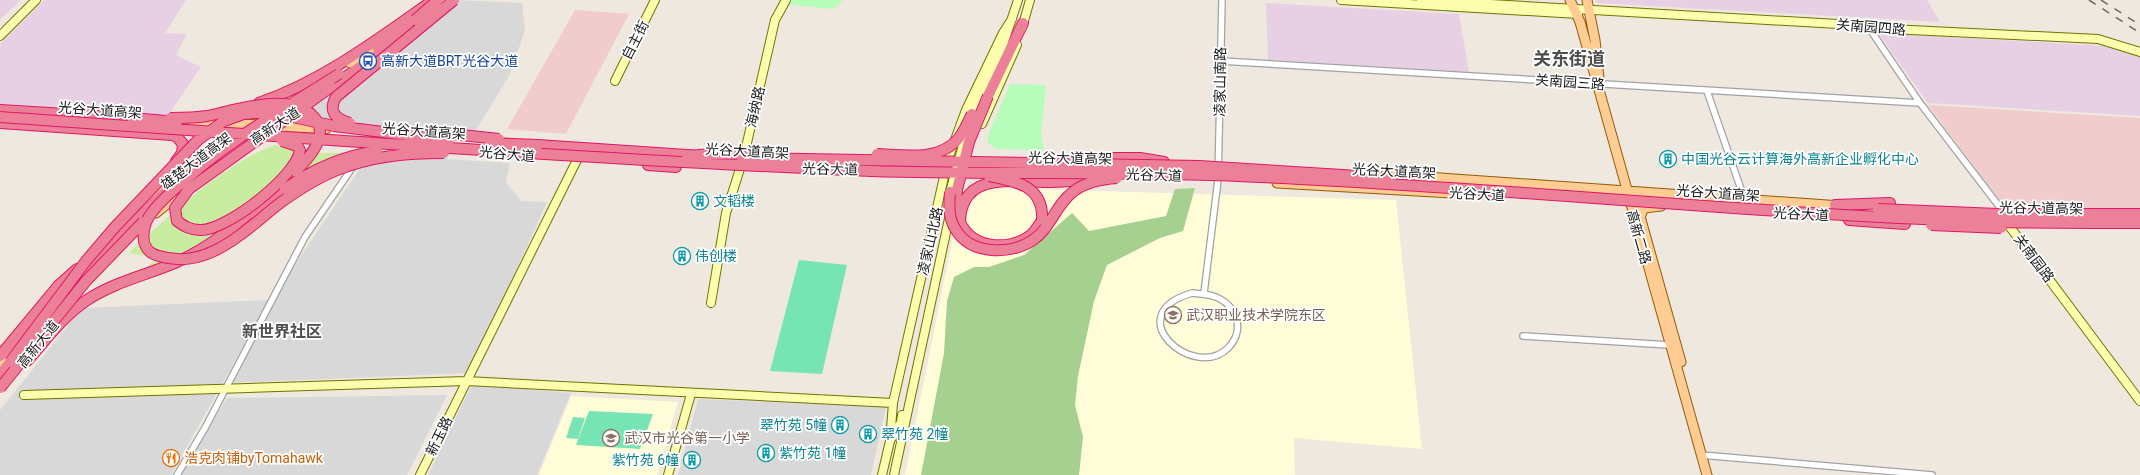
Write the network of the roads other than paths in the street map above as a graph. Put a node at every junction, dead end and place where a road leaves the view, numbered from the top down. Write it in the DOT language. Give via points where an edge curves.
graph roads {
  1 [pos="30,0"];
  2 [pos="36,0"];
  3 [pos="436,0"];
  4 [pos="451,0"];
  5 [pos="651,0"];
  6 [pos="655,0"];
  7 [pos="1018,0"];
  8 [pos="1222,0"];
  9 [pos="1341,0"];
  10 [pos="1421,0"];
  11 [pos="1570,0"];
  12 [pos="1587,0"];
  13 [pos="784,2"];
  14 [pos="1031,2"];
  15 [pos="1557,11"];
  16 [pos="1575,11"];
  17 [pos="1589,11"];
  18 [pos="1012,19"];
  19 [pos="1023,23"];
  20 [pos="1869,28"];
  21 [pos="0,31"];
  22 [pos="0,36"];
  23 [pos="2140,52"];
  24 [pos="1221,61"];
  25 [pos="1598,83"];
  26 [pos="331,86"];
  27 [pos="1707,91"];
  28 [pos="1920,103"];
  29 [pos="0,106"];
  30 [pos="236,109"];
  31 [pos="0,110"];
  32 [pos="972,114"];
  33 [pos="0,118"];
  34 [pos="132,118"];
  35 [pos="0,123"];
  36 [pos="258,124"];
  37 [pos="276,125"];
  38 [pos="204,131"];
  39 [pos="238,136"];
  40 [pos="256,138"];
  41 [pos="954,139"];
  42 [pos="449,140"];
  43 [pos="970,143"];
  44 [pos="369,145"];
  45 [pos="538,145"];
  46 [pos="687,155"];
  47 [pos="567,156"];
  48 [pos="744,156"];
  49 [pos="948,159"];
  50 [pos="962,159"];
  51 [pos="577,160"];
  52 [pos="602,160"];
  53 [pos="910,162"];
  54 [pos="1164,162"];
  55 [pos="204,163"];
  56 [pos="1218,164"];
  57 [pos="740,167"];
  58 [pos="170,169"];
  59 [pos="960,170"];
  60 [pos="880,171"];
  61 [pos="946,171"];
  62 [pos="923,172"];
  63 [pos="1106,174"];
  64 [pos="1179,175"];
  65 [pos="1218,180"];
  66 [pos="1630,191"];
  67 [pos="950,192"];
  68 [pos="1744,198"];
  69 [pos="1633,204"];
  70 [pos="1835,205"];
  71 [pos="1662,206"];
  72 [pos="1806,214"];
  73 [pos="2140,214"];
  74 [pos="2006,216"];
  75 [pos="1640,217"];
  76 [pos="2106,223"];
  77 [pos="2140,223"];
  78 [pos="960,225"];
  79 [pos="2012,227"];
  80 [pos="2140,227"];
  81 [pos="97,252"];
  82 [pos="177,263"];
  83 [pos="1204,293"];
  84 [pos="711,303"];
  85 [pos="1523,336"];
  86 [pos="1670,345"];
  87 [pos="0,356"];
  88 [pos="5,363"];
  89 [pos="0,375"];
  90 [pos="466,381"];
  91 [pos="0,388"];
  92 [pos="226,389"];
  93 [pos="0,392"];
  94 [pos="691,394"];
  95 [pos="24,395"];
  96 [pos="2140,396"];
  97 [pos="2140,401"];
  98 [pos="893,402"];
  99 [pos="890,441"];
  100 [pos="1704,455"];
  101 [pos="176,475"];
  102 [pos="420,475"];
  103 [pos="668,475"];
  104 [pos="882,475"];
  105 [pos="894,475"];
  106 [pos="1707,475"];
  107 [pos="1713,475"];
  108 [pos="1932,475"];
  1 -- 21 [label="main road"];
  2 -- 22 [label="main road"];
  3 -- 30 [label="highway, bridge" via="309,84 276,98"];
  3 -- 36 [label="main road, 高新大道" via="378,45 258,121"];
  3 -- 55 [label="highway, 雄楚大道高架, bridge" via="374,51"];
  4 -- 26 [label="highway, 雄楚大道高架" via="398,41"];
  4 -- 37 [label="main road, 高新大道" via="349,80"];
  4 -- 45 [label="highway, bridge" via="341,91 333,102 332,112 337,119 348,123 506,139"];
  5 -- 6 [label="main road, 自主街" via="613,81"];
  7 -- 18 [label="main road"];
  8 -- 24 [label="street, 凌家山南路"];
  9 -- 15 [label="main road"];
  10 -- 15 [label="main road"];
  11 -- 16 [label="main road, 高新二路"];
  12 -- 17 [label="main road, 高新二路"];
  13 -- 48 [label="main road, 海纳路" via="775,20"];
  14 -- 19 [label="main road"];
  15 -- 16 [label="main road, 关南园四路"];
  16 -- 17 [label="main road, 关南园四路"];
  16 -- 25 [label="main road, 高新二路"];
  17 -- 20 [label="main road, 关南园四路" via="1855,25"];
  17 -- 25 [label="main road, 高新二路" via="1595,40"];
  18 -- 32 [label="main road" via="1001,51"];
  18 -- 41 [label="main road, 凌家山北路" via="1003,33"];
  19 -- 43 [label="main road" via="1014,54 978,132"];
  19 -- 78 [label="highway, bridge" via="969,142 955,203 956,217"];
  20 -- 23 [label="main road, 关南园四路" via="2098,40"];
  20 -- 28 [label="street"];
  24 -- 25 [label="street, 关南园三路"];
  24 -- 56 [label="street, 凌家山南路"];
  25 -- 27 [label="street, 关南园三路"];
  25 -- 66 [label="main road, 高新二路"];
  26 -- 38 [label="highway, bridge" via="266,132 260,137 254,141 215,169 180,198 174,214 180,224 193,229 216,226 243,212 290,170 300,155 297,146 290,142 278,140 263,138 256,137 249,136"];
  26 -- 91 [label="highway, 雄楚大道高架, bridge" via="210,167 157,210 86,281"];
  27 -- 28 [label="street, 关南园三路"];
  27 -- 68 [label="street"];
  28 -- 74 [label="street"];
  29 -- 36 [label="main road, 光谷大道"];
  30 -- 34 [label="highway, bridge" via="197,117"];
  30 -- 82 [label="highway, bridge" via="284,104 305,110 319,125 319,136 314,150 293,174 235,226"];
  31 -- 34 [label="highway, 光谷大道高架"];
  32 -- 46 [label="highway, bridge" via="955,143 930,154"];
  32 -- 67 [label="main road, bridge"];
  33 -- 38 [label="highway, 光谷大道高架, bridge"];
  33 -- 39 [label="main road, 光谷大道"];
  34 -- 42 [label="highway, 光谷大道高架, bridge"];
  35 -- 58 [label="highway, bridge" via="172,135 180,140 183,149"];
  36 -- 37 [label="main road, 光谷大道"];
  36 -- 39 [label="main road, 高新大道"];
  37 -- 40 [label="main road, 高新大道"];
  37 -- 48 [label="main road, 光谷大道" via="406,136"];
  38 -- 47 [label="highway, 光谷大道高架, bridge"];
  39 -- 40 [label="main road, 光谷大道"];
  39 -- 81 [label="main road, 高新大道" via="156,192"];
  40 -- 44 [label="main road, 光谷大道"];
  40 -- 93 [label="main road, 高新大道" via="190,185 131,236 88,281"];
  41 -- 43 [label="main road" via="958,145"];
  41 -- 49 [label="main road, 凌家山北路"];
  42 -- 45 [label="highway, 光谷大道高架, bridge"];
  42 -- 58 [label="highway, bridge" via="334,126 277,113 253,112 233,117 213,128"];
  43 -- 50 [label="main road"];
  44 -- 51 [label="main road, 光谷大道"];
  44 -- 92 [label="street" via="305,237"];
  45 -- 46 [label="highway, 光谷大道高架"];
  46 -- 53 [label="highway, 光谷大道高架, bridge"];
  47 -- 55 [label="highway, bridge" via="436,153 371,158 310,182 282,201 241,236 213,251 179,259 151,253 142,244 141,238 147,218 162,200"];
  47 -- 60 [label="highway, 光谷大道高架, bridge"];
  47 -- 82 [label="highway, bridge" via="397,150 370,152 344,158 317,168 301,178 224,238"];
  48 -- 49 [label="main road, 光谷大道"];
  48 -- 57 [label="main road, 海纳路"];
  49 -- 50 [label="main road, 光谷大道"];
  49 -- 61 [label="main road, 凌家山北路"];
  50 -- 54 [label="main road, 光谷大道"];
  50 -- 59 [label="main road"];
  51 -- 52 [label="main road, 光谷大道"];
  51 -- 90 [label="main road, 新玉路"];
  52 -- 57 [label="main road, 光谷大道"];
  52 -- 60 [label="highway, bridge" via="764,171"];
  53 -- 54 [label="highway, bridge" via="976,156 1140,158"];
  53 -- 73 [label="highway, 光谷大道高架, bridge" via="1199,166 1680,199 1998,214"];
  54 -- 56 [label="main road, 光谷大道"];
  55 -- 88 [label="highway, 雄楚大道高架, bridge" via="158,197 101,252"];
  56 -- 65 [label="street, 凌家山南路"];
  56 -- 66 [label="main road, 光谷大道" via="1591,186"];
  57 -- 61 [label="main road, 光谷大道"];
  57 -- 84 [label="main road, 海纳路" via="726,213"];
  58 -- 88 [label="highway, bridge" via="86,261"];
  59 -- 61 [label="main road, 光谷大道"];
  59 -- 63 [label="main road, 光谷大道"];
  59 -- 105 [label="main road"];
  60 -- 62 [label="highway, 光谷大道高架, bridge"];
  61 -- 98 [label="main road, 凌家山北路"];
  62 -- 64 [label="highway, 光谷大道高架, bridge" via="1114,172"];
  62 -- 78 [label="highway, bridge" via="987,176 1015,182 1034,192 1043,208 1042,220 1034,232 1014,243 983,243 969,236"];
  63 -- 65 [label="main road, 光谷大道"];
  63 -- 78 [label="highway, bridge" via="1081,180 1004,182 982,186 970,194 962,204"];
  64 -- 67 [label="highway, bridge" via="1091,182 1070,195 1059,206 1046,227 1033,240 1018,248 1003,250 972,245 957,233 950,220"];
  64 -- 76 [label="highway, 光谷大道高架, bridge" via="1398,185 1844,214 2002,222"];
  65 -- 69 [label="main road, 光谷大道"];
  65 -- 83 [label="street, 凌家山南路"];
  66 -- 68 [label="main road, 光谷大道"];
  66 -- 69 [label="main road, 高新二路"];
  67 -- 99 [label="main road, bridge" via="901,422"];
  68 -- 70 [label="main road, 光谷大道"];
  69 -- 71 [label="main road, 光谷大道"];
  69 -- 75 [label="main road, 高新二路"];
  69 -- 86 [label="main road, 高新二路"];
  70 -- 73 [label="highway, bridge" via="1890,203 2103,210"];
  70 -- 74 [label="main road, 光谷大道"];
  71 -- 72 [label="main road, 光谷大道"];
  71 -- 75 [label="main road" via="1644,208"];
  72 -- 76 [label="highway, bridge" via="1905,224 2068,228"];
  72 -- 79 [label="main road, 光谷大道"];
  73 -- 74 [label="main road, 光谷大道"];
  74 -- 79 [label="main road, 关南园路"];
  75 -- 100 [label="main road, 高新二路"];
  76 -- 77 [label="highway, 光谷大道高架, bridge"];
  79 -- 80 [label="main road, 光谷大道"];
  79 -- 96 [label="main road, 关南园路"];
  79 -- 97 [label="main road, 关南园路"];
  81 -- 87 [label="highway" via="58,286"];
  81 -- 88 [label="main road, 高新大道" via="65,286"];
  82 -- 93 [label="highway" via="120,283 80,306 64,319"];
  83 -- 83 [label="street" via="1228,304 1236,313 1240,324 1233,345 1223,352 1198,357 1174,348 1164,334 1161,319 1171,302 1186,294"];
  85 -- 86 [label="street"];
  86 -- 100 [label="main road, 高新二路"];
  88 -- 89 [label="highway, 雄楚大道高架"];
  90 -- 92 [label="main road"];
  90 -- 94 [label="main road"];
  90 -- 102 [label="main road, 新玉路"];
  92 -- 95 [label="main road"];
  92 -- 101 [label="street"];
  94 -- 98 [label="main road"];
  94 -- 103 [label="main road"];
  98 -- 99 [label="main road, 凌家山北路"];
  99 -- 104 [label="main road, 凌家山北路"];
  100 -- 106 [label="main road, 高新二路"];
  100 -- 107 [label="main road, 高新二路"];
  100 -- 108 [label="street"];
}
